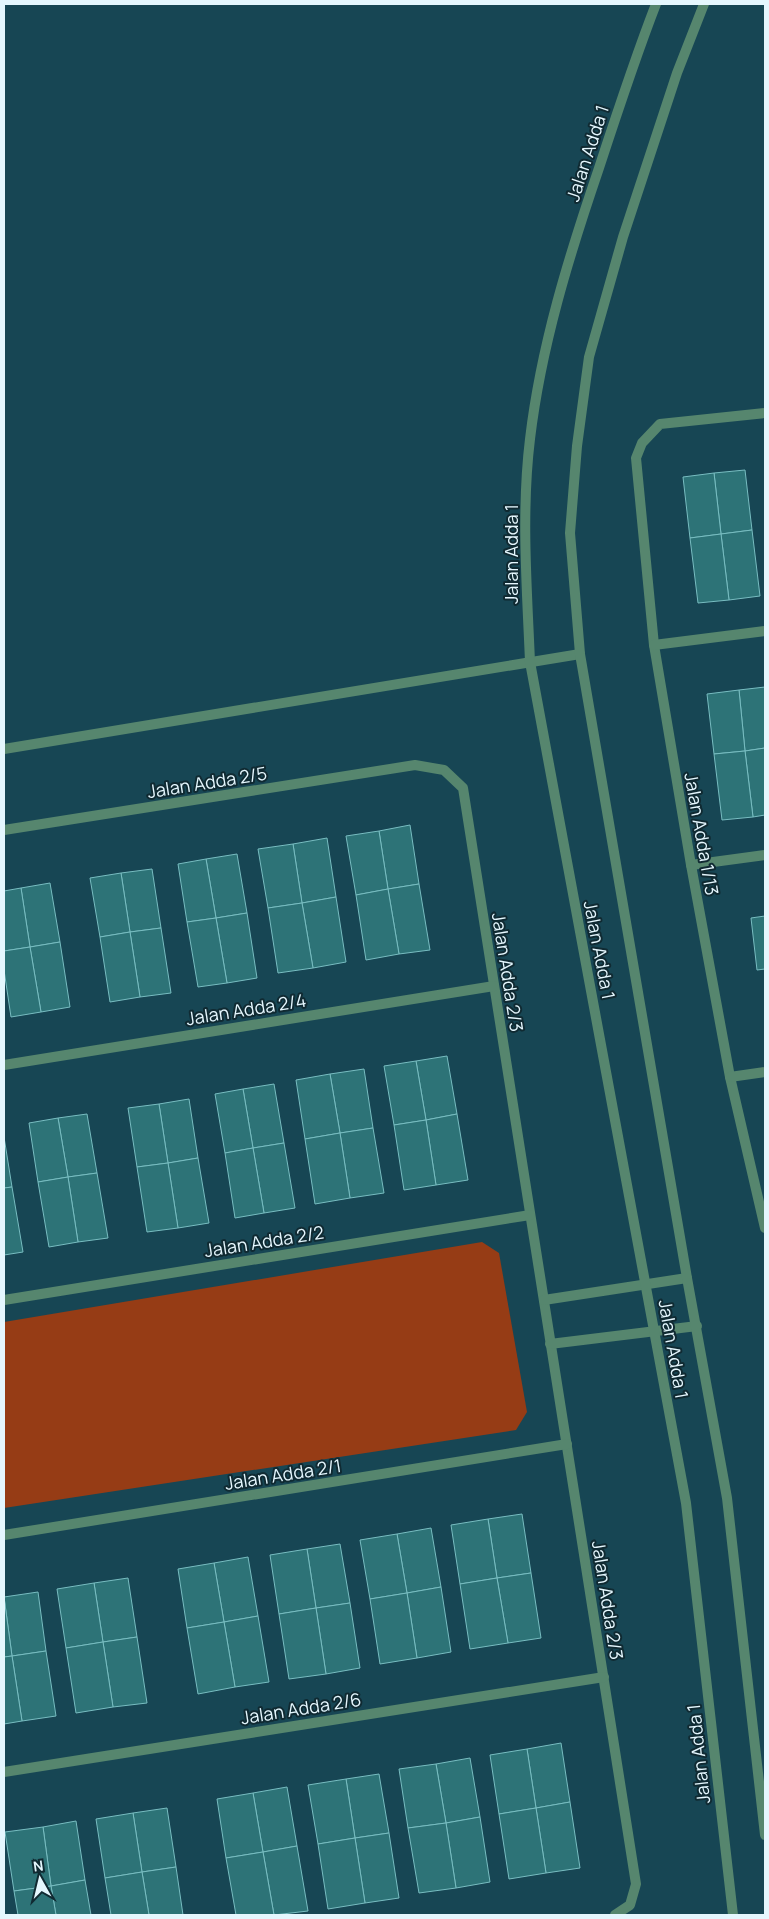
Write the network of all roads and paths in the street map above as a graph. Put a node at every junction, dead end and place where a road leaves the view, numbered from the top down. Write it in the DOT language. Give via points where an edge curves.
graph roads {
  1 [pos="656,4"];
  2 [pos="704,4"];
  3 [pos="765,413"];
  4 [pos="765,632"];
  5 [pos="654,645"];
  6 [pos="580,654"];
  7 [pos="530,662"];
  8 [pos="4,749"];
  9 [pos="415,765"];
  10 [pos="4,830"];
  11 [pos="765,855"];
  12 [pos="691,865"];
  13 [pos="494,986"];
  14 [pos="4,1065"];
  15 [pos="765,1072"];
  16 [pos="730,1076"];
  17 [pos="530,1215"];
  18 [pos="765,1228"];
  19 [pos="687,1278"];
  20 [pos="646,1284"];
  21 [pos="4,1300"];
  22 [pos="544,1300"];
  23 [pos="697,1326"];
  24 [pos="654,1331"];
  25 [pos="550,1344"];
  26 [pos="567,1444"];
  27 [pos="4,1535"];
  28 [pos="604,1677"];
  29 [pos="4,1772"];
  30 [pos="765,1835"];
  31 [pos="615,1915"];
  32 [pos="733,1915"];
  1 -- 7 [label="street, Jalan Adda 1" via="578,230 546,343 530,440 524,535"];
  2 -- 6 [label="street, Jalan Adda 1" via="677,72 588,357 570,533"];
  3 -- 5 [label="street, Jalan Adda 1/13" via="660,424 642,443 636,458"];
  4 -- 5 [label="street"];
  5 -- 12 [label="street, Jalan Adda 1/13"];
  6 -- 7 [label="street"];
  6 -- 19 [label="street, Jalan Adda 1"];
  7 -- 8 [label="street"];
  7 -- 20 [label="street, Jalan Adda 1"];
  9 -- 10 [label="street, Jalan Adda 2/5"];
  9 -- 13 [label="street, Jalan Adda 2/3" via="444,770 463,788"];
  11 -- 12 [label="street"];
  12 -- 16 [label="street, Jalan Adda 1/13"];
  13 -- 14 [label="street, Jalan Adda 2/4"];
  13 -- 17 [label="street, Jalan Adda 2/3"];
  15 -- 16 [label="street"];
  16 -- 18 [label="street, Jalan Adda 1/13"];
  17 -- 21 [label="street, Jalan Adda 2/2"];
  17 -- 22 [label="street, Jalan Adda 2/3"];
  19 -- 20 [label="street"];
  19 -- 23 [label="street, Jalan Adda 1"];
  20 -- 22 [label="street"];
  20 -- 24 [label="street, Jalan Adda 1"];
  22 -- 25 [label="street, Jalan Adda 2/3"];
  23 -- 24 [label="street"];
  23 -- 30 [label="street, Jalan Adda 1" via="727,1498"];
  24 -- 25 [label="street"];
  24 -- 32 [label="street, Jalan Adda 1" via="686,1503"];
  25 -- 26 [label="street, Jalan Adda 2/3"];
  26 -- 27 [label="street, Jalan Adda 2/1"];
  26 -- 28 [label="street, Jalan Adda 2/3"];
  28 -- 29 [label="street, Jalan Adda 2/6"];
  28 -- 31 [label="street, Jalan Adda 2/3" via="636,1884 630,1905"];
}
